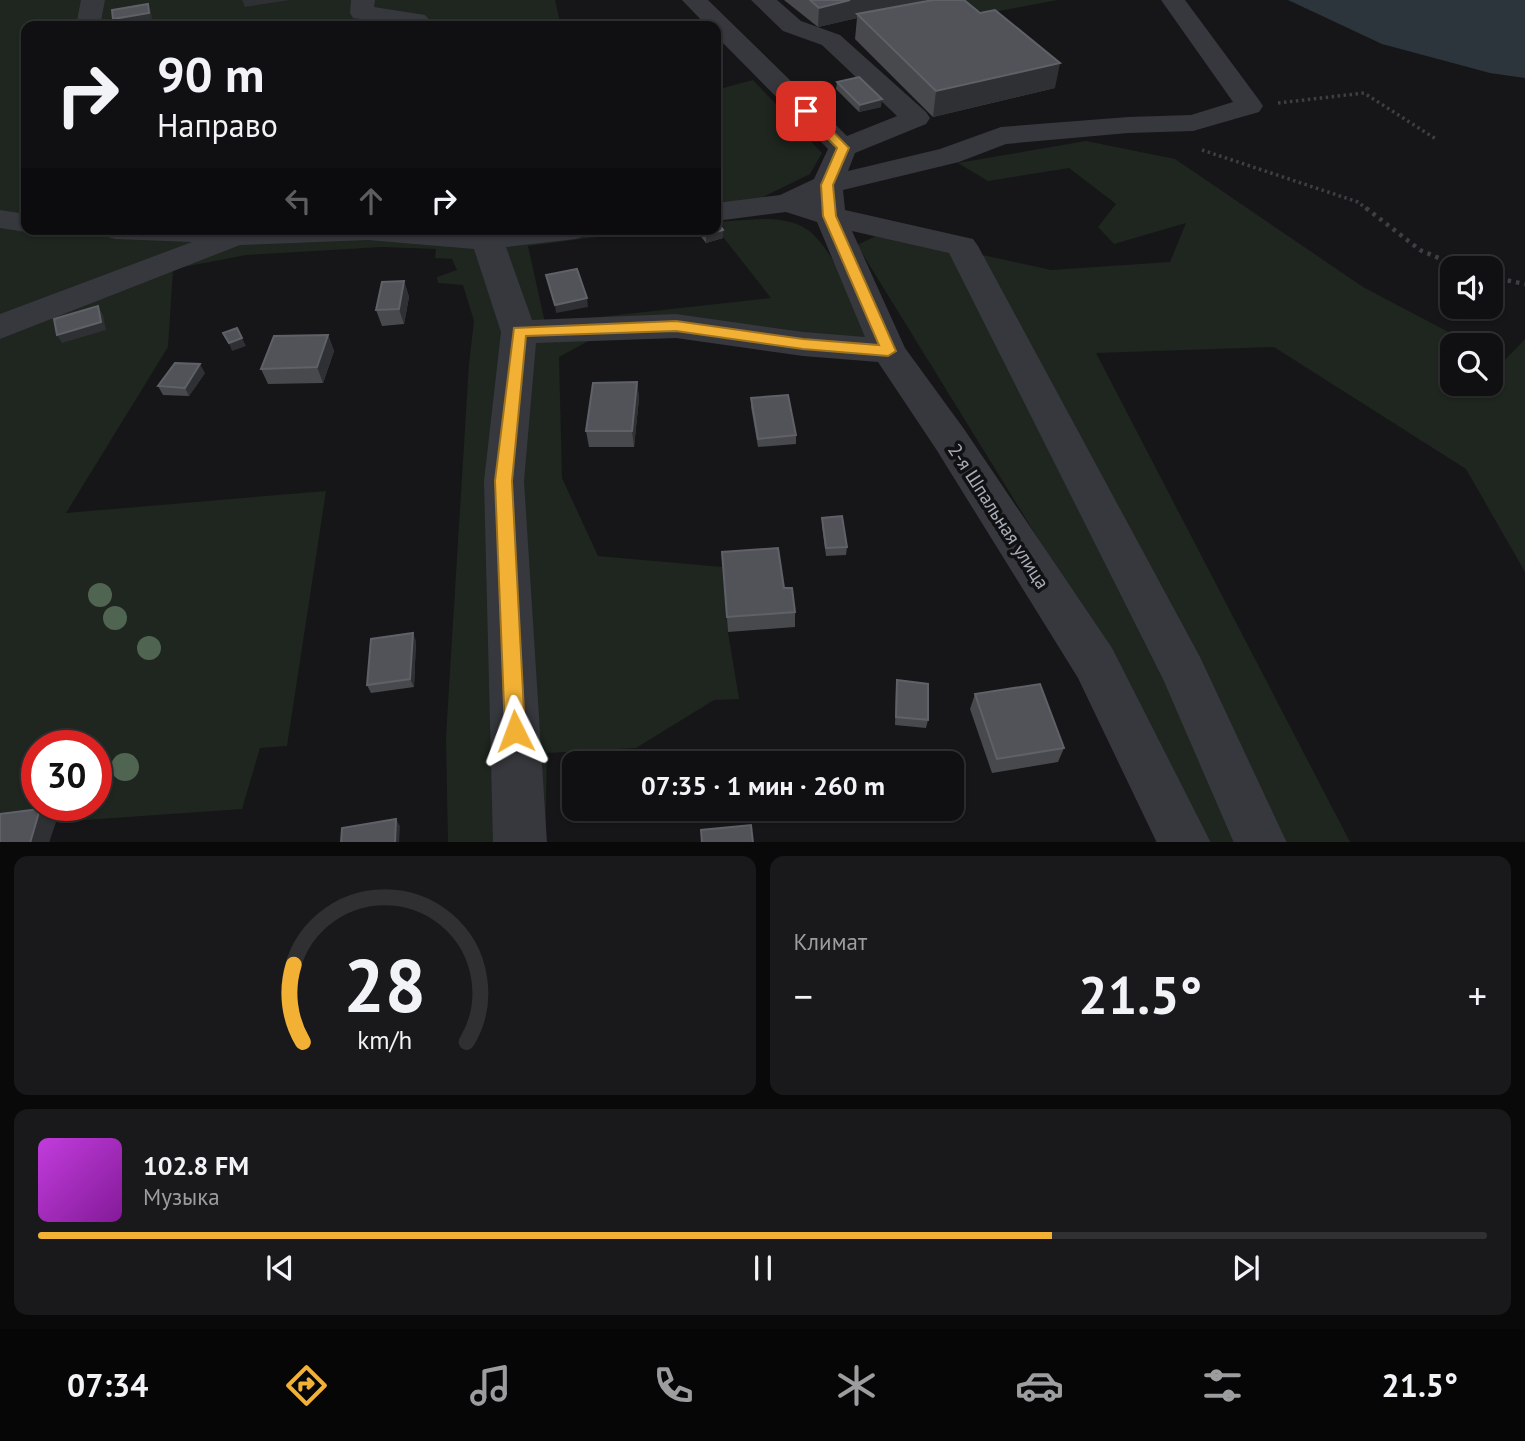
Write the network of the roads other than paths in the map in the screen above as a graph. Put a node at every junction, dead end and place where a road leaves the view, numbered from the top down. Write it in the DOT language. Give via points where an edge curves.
graph roads {
  1 [pos="93,0"];
  2 [pos="694,0"];
  3 [pos="763,0"];
  4 [pos="1173,0"];
  5 [pos="363,6"];
  6 [pos="89,21"];
  7 [pos="344,21"];
  8 [pos="417,21"];
  9 [pos="715,21"];
  10 [pos="721,27"];
  11 [pos="843,148"];
  12 [pos="828,201"];
  13 [pos="721,211"];
  14 [pos="0,219"];
  15 [pos="21,222"];
  16 [pos="241,235"];
  17 [pos="428,235"];
  18 [pos="527,235"];
  19 [pos="487,240"];
  20 [pos="0,327"];
  21 [pos="519,331"];
  22 [pos="888,351"];
  23 [pos="520,842"];
  24 [pos="1185,842"];
  25 [pos="1261,842"];
  1 -- 6 [label="street"];
  2 -- 9 [label="street"];
  3 -- 11 [label="street" via="792,26 831,40 916,118"];
  4 -- 12 [label="street" via="1250,106 1193,123 1001,136"];
  5 -- 7 [label="street"];
  5 -- 8 [label="street"];
  10 -- 11 [label="street"];
  11 -- 12 [label="street"];
  12 -- 13 [label="street"];
  12 -- 22 [label="street, 2-я Шпальная улица"];
  12 -- 25 [label="street" via="962,246 1177,660"];
  14 -- 15 [label="street"];
  16 -- 20 [label="street"];
  17 -- 19 [label="street"];
  18 -- 19 [label="street"];
  19 -- 21 [label="street"];
  21 -- 22 [label="street" via="676,326"];
  21 -- 23 [label="street" via="504,481"];
  22 -- 24 [label="street, 2-я Шпальная улица" via="1095,663"];
}
